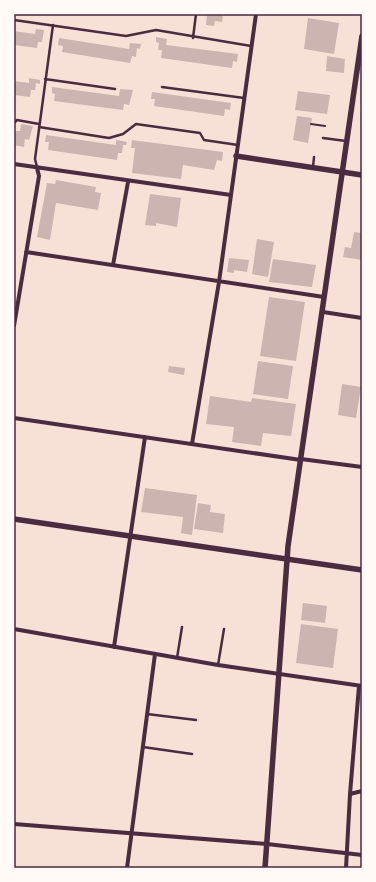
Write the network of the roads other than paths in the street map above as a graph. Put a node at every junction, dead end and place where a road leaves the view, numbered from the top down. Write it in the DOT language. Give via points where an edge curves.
graph roads {
  1 [pos="196,14"];
  2 [pos="256,14"];
  3 [pos="14,20"];
  4 [pos="53,25"];
  5 [pos="362,36"];
  6 [pos="193,38"];
  7 [pos="252,46"];
  8 [pos="45,79"];
  9 [pos="162,86"];
  10 [pos="115,90"];
  11 [pos="244,98"];
  12 [pos="14,123"];
  13 [pos="39,125"];
  14 [pos="323,138"];
  15 [pos="347,141"];
  16 [pos="238,145"];
  17 [pos="236,156"];
  18 [pos="314,157"];
  19 [pos="14,164"];
  20 [pos="37,168"];
  21 [pos="313,168"];
  22 [pos="342,172"];
  23 [pos="362,175"];
  24 [pos="128,182"];
  25 [pos="231,196"];
  26 [pos="26,252"];
  27 [pos="113,265"];
  28 [pos="219,282"];
  29 [pos="324,297"];
  30 [pos="16,302"];
  31 [pos="322,312"];
  32 [pos="362,318"];
  33 [pos="14,326"];
  34 [pos="14,418"];
  35 [pos="145,437"];
  36 [pos="192,444"];
  37 [pos="301,459"];
  38 [pos="362,468"];
  39 [pos="14,519"];
  40 [pos="131,536"];
  41 [pos="287,560"];
  42 [pos="362,570"];
  43 [pos="182,627"];
  44 [pos="14,629"];
  45 [pos="224,629"];
  46 [pos="114,647"];
  47 [pos="155,654"];
  48 [pos="177,658"];
  49 [pos="218,666"];
  50 [pos="278,674"];
  51 [pos="361,686"];
  52 [pos="147,714"];
  53 [pos="196,720"];
  54 [pos="143,747"];
  55 [pos="192,754"];
  56 [pos="362,791"];
  57 [pos="350,794"];
  58 [pos="14,824"];
  59 [pos="132,834"];
  60 [pos="267,844"];
  61 [pos="347,854"];
  62 [pos="362,855"];
  63 [pos="128,868"];
  64 [pos="265,868"];
  65 [pos="346,868"];
  1 -- 6 [label="lane"];
  2 -- 7 [label="street"];
  3 -- 4 [label="lane"];
  4 -- 6 [label="lane" via="126,36 156,30"];
  4 -- 8 [label="lane"];
  5 -- 15 [label="street"];
  6 -- 7 [label="lane"];
  7 -- 11 [label="street"];
  8 -- 10 [label="lane"];
  8 -- 13 [label="lane"];
  9 -- 11 [label="lane"];
  11 -- 16 [label="street"];
  12 -- 13 [label="lane" via="17,120"];
  13 -- 16 [label="lane" via="109,138 124,134 136,124 200,133 204,140"];
  13 -- 20 [label="lane" via="35,159"];
  14 -- 15 [label="lane"];
  15 -- 22 [label="street"];
  16 -- 17 [label="street"];
  17 -- 21 [label="street"];
  17 -- 25 [label="street"];
  18 -- 21 [label="lane"];
  19 -- 20 [label="street"];
  20 -- 24 [label="street"];
  20 -- 26 [label="street" via="39,176"];
  21 -- 22 [label="street"];
  22 -- 23 [label="street"];
  22 -- 29 [label="street"];
  24 -- 25 [label="street"];
  24 -- 27 [label="street"];
  25 -- 28 [label="street"];
  26 -- 27 [label="street"];
  26 -- 30 [label="street"];
  27 -- 28 [label="street"];
  28 -- 29 [label="street"];
  28 -- 36 [label="street"];
  29 -- 31 [label="street"];
  30 -- 33 [label="street"];
  31 -- 32 [label="street"];
  31 -- 37 [label="street"];
  34 -- 35 [label="street"];
  35 -- 36 [label="street"];
  35 -- 40 [label="street"];
  36 -- 37 [label="street"];
  37 -- 38 [label="street"];
  37 -- 41 [label="street"];
  39 -- 40 [label="street"];
  40 -- 41 [label="street"];
  40 -- 46 [label="street"];
  41 -- 42 [label="street"];
  41 -- 50 [label="street"];
  43 -- 48 [label="lane"];
  44 -- 46 [label="street"];
  45 -- 49 [label="lane"];
  46 -- 47 [label="street"];
  47 -- 48 [label="street"];
  47 -- 52 [label="street"];
  48 -- 49 [label="street"];
  49 -- 50 [label="street"];
  50 -- 51 [label="street"];
  50 -- 60 [label="street"];
  51 -- 57 [label="street"];
  52 -- 53 [label="lane"];
  52 -- 54 [label="street"];
  54 -- 55 [label="lane"];
  54 -- 59 [label="street"];
  56 -- 57 [label="street"];
  57 -- 61 [label="street"];
  58 -- 59 [label="street"];
  59 -- 60 [label="street"];
  59 -- 63 [label="street"];
  60 -- 61 [label="street"];
  60 -- 64 [label="street"];
  61 -- 62 [label="street"];
  61 -- 65 [label="street"];
}
